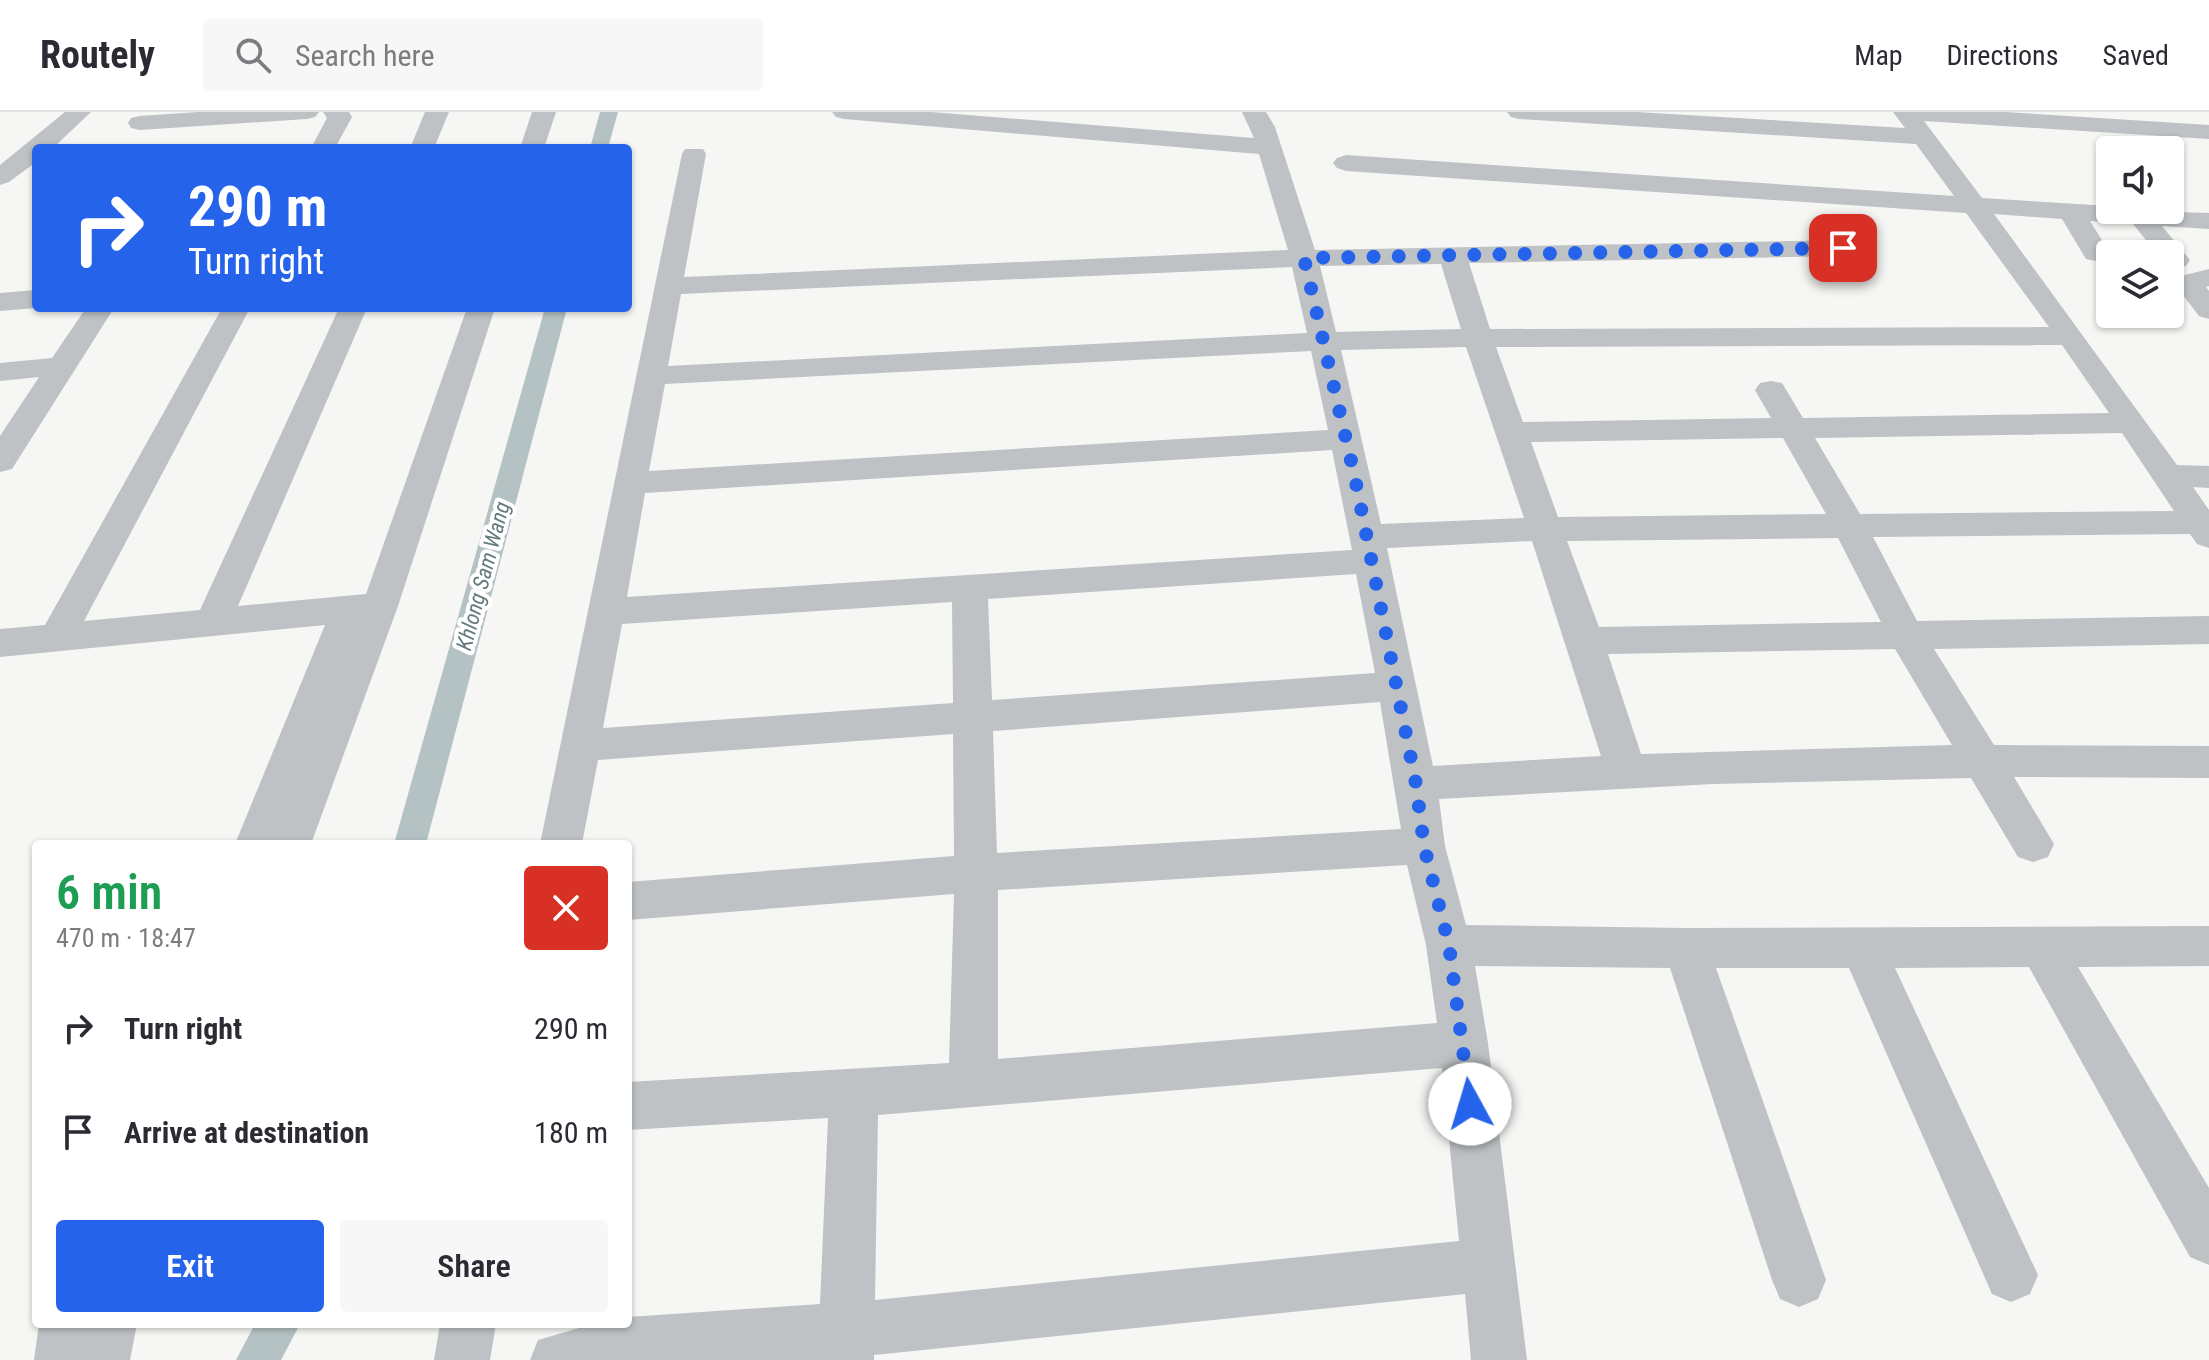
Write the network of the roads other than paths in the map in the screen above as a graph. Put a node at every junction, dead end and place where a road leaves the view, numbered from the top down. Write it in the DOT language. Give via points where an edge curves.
graph roads {
  1 [pos="79,112"];
  2 [pos="307,112"];
  3 [pos="335,112"];
  4 [pos="437,112"];
  5 [pos="544,112"];
  6 [pos="844,112"];
  7 [pos="1519,112"];
  8 [pos="1906,112"];
  9 [pos="230,117"];
  10 [pos="140,123"];
  11 [pos="1262,130"];
  12 [pos="2209,132"];
  13 [pos="216,138"];
  14 [pos="1925,139"];
  15 [pos="43,144"];
  16 [pos="325,144"];
  17 [pos="424,144"];
  18 [pos="533,144"];
  19 [pos="1958,144"];
  20 [pos="32,153"];
  21 [pos="694,154"];
  22 [pos="1346,163"];
  23 [pos="0,177"];
  24 [pos="1975,207"];
  25 [pos="2072,213"];
  26 [pos="2096,215"];
  27 [pos="2184,220"];
  28 [pos="2209,221"];
  29 [pos="2147,224"];
  30 [pos="2160,240"];
  31 [pos="1843,248"];
  32 [pos="2096,253"];
  33 [pos="1452,254"];
  34 [pos="1304,258"];
  35 [pos="2209,277"];
  36 [pos="667,286"];
  37 [pos="32,299"];
  38 [pos="0,302"];
  39 [pos="2209,310"];
  40 [pos="97,312"];
  41 [pos="234,312"];
  42 [pos="351,312"];
  43 [pos="479,312"];
  44 [pos="2070,336"];
  45 [pos="1478,338"];
  46 [pos="1324,342"];
  47 [pos="63,366"];
  48 [pos="0,372"];
  49 [pos="650,376"];
  50 [pos="1771,390"];
  51 [pos="2131,423"];
  52 [pos="1791,427"];
  53 [pos="1511,432"];
  54 [pos="1346,439"];
  55 [pos="3,454"];
  56 [pos="2167,475"];
  57 [pos="2209,477"];
  58 [pos="630,483"];
  59 [pos="1849,525"];
  60 [pos="1546,529"];
  61 [pos="2204,529"];
  62 [pos="1369,549"];
  63 [pos="970,587"];
  64 [pos="364,608"];
  65 [pos="606,612"];
  66 [pos="213,622"];
  67 [pos="2209,630"];
  68 [pos="1907,637"];
  69 [pos="56,638"];
  70 [pos="1585,641"];
  71 [pos="0,643"];
  72 [pos="1396,686"];
  73 [pos="973,715"];
  74 [pos="582,745"];
  75 [pos="1983,760"];
  76 [pos="2209,762"];
  77 [pos="1625,769"];
  78 [pos="1416,784"];
  79 [pos="258,840"];
  80 [pos="291,840"];
  81 [pos="562,840"];
  82 [pos="2033,844"];
  83 [pos="1424,846"];
  84 [pos="976,873"];
  85 [pos="632,901"];
  86 [pos="1449,945"];
  87 [pos="2209,946"];
  88 [pos="2042,947"];
  89 [pos="1686,948"];
  90 [pos="1863,948"];
  91 [pos="1464,1043"];
  92 [pos="973,1085"];
  93 [pos="854,1090"];
  94 [pos="632,1106"];
  95 [pos="2209,1238"];
  96 [pos="1489,1265"];
  97 [pos="2011,1275"];
  98 [pos="1799,1280"];
  99 [pos="66,1328"];
  100 [pos="108,1328"];
  101 [pos="467,1328"];
  102 [pos="847,1345"];
  103 [pos="62,1360"];
  104 [pos="102,1360"];
  105 [pos="462,1360"];
  106 [pos="558,1360"];
  107 [pos="1499,1360"];
  1 -- 15 [label="street"];
  2 -- 9 [label="street"];
  3 -- 16 [label="street" via="340,117"];
  4 -- 17 [label="street"];
  5 -- 18 [label="street"];
  6 -- 11 [label="street"];
  7 -- 14 [label="street"];
  8 -- 12 [label="street"];
  8 -- 14 [label="street"];
  9 -- 10 [label="street"];
  9 -- 13 [label="street"];
  11 -- 34 [label="street"];
  14 -- 19 [label="street"];
  14 -- 24 [label="street"];
  20 -- 23 [label="street"];
  21 -- 36 [label="street"];
  22 -- 24 [label="street"];
  24 -- 25 [label="street"];
  24 -- 44 [label="street"];
  25 -- 26 [label="street"];
  25 -- 32 [label="street"];
  27 -- 28 [label="street"];
  29 -- 30 [label="street"];
  31 -- 33 [label="street"];
  33 -- 34 [label="street"];
  33 -- 45 [label="street"];
  34 -- 36 [label="street"];
  34 -- 46 [label="street"];
  35 -- 39 [label="street" via="2190,286"];
  36 -- 49 [label="street"];
  37 -- 38 [label="street"];
  40 -- 47 [label="street"];
  41 -- 69 [label="street"];
  42 -- 66 [label="street"];
  43 -- 64 [label="street"];
  44 -- 45 [label="street"];
  44 -- 51 [label="street"];
  45 -- 46 [label="street"];
  45 -- 53 [label="street"];
  46 -- 49 [label="street"];
  46 -- 54 [label="street"];
  47 -- 48 [label="street"];
  47 -- 55 [label="street"];
  49 -- 58 [label="street"];
  50 -- 52 [label="street"];
  51 -- 52 [label="street"];
  51 -- 56 [label="street"];
  52 -- 53 [label="street"];
  52 -- 59 [label="street"];
  53 -- 60 [label="street"];
  54 -- 58 [label="street"];
  54 -- 62 [label="street"];
  56 -- 57 [label="street"];
  56 -- 61 [label="street"];
  58 -- 65 [label="street"];
  59 -- 60 [label="street"];
  59 -- 61 [label="street"];
  59 -- 68 [label="street"];
  60 -- 62 [label="street"];
  60 -- 70 [label="street"];
  62 -- 63 [label="street"];
  62 -- 72 [label="street"];
  63 -- 65 [label="street"];
  63 -- 73 [label="street"];
  64 -- 66 [label="street"];
  64 -- 79 [label="street"];
  64 -- 80 [label="street"];
  65 -- 74 [label="street"];
  66 -- 69 [label="street"];
  67 -- 68 [label="street"];
  68 -- 70 [label="street"];
  68 -- 75 [label="street"];
  69 -- 71 [label="street"];
  70 -- 77 [label="street"];
  72 -- 73 [label="street"];
  72 -- 78 [label="street"];
  73 -- 74 [label="street"];
  73 -- 84 [label="street"];
  74 -- 81 [label="street"];
  75 -- 76 [label="street"];
  75 -- 77 [label="street"];
  75 -- 82 [label="street"];
  77 -- 78 [label="street"];
  78 -- 83 [label="street"];
  83 -- 84 [label="street"];
  83 -- 86 [label="street"];
  84 -- 85 [label="street"];
  84 -- 92 [label="street"];
  86 -- 89 [label="street"];
  86 -- 91 [label="street"];
  87 -- 88 [label="street"];
  88 -- 90 [label="street"];
  88 -- 95 [label="street"];
  89 -- 90 [label="street"];
  89 -- 98 [label="street"];
  90 -- 97 [label="street"];
  91 -- 92 [label="street"];
  91 -- 96 [label="street"];
  92 -- 93 [label="street"];
  93 -- 94 [label="street"];
  93 -- 102 [label="street"];
  96 -- 102 [label="street"];
  96 -- 107 [label="street"];
  99 -- 103 [label="street"];
  100 -- 104 [label="street"];
  101 -- 105 [label="street"];
  102 -- 106 [label="street" via="623,1345"];
}
